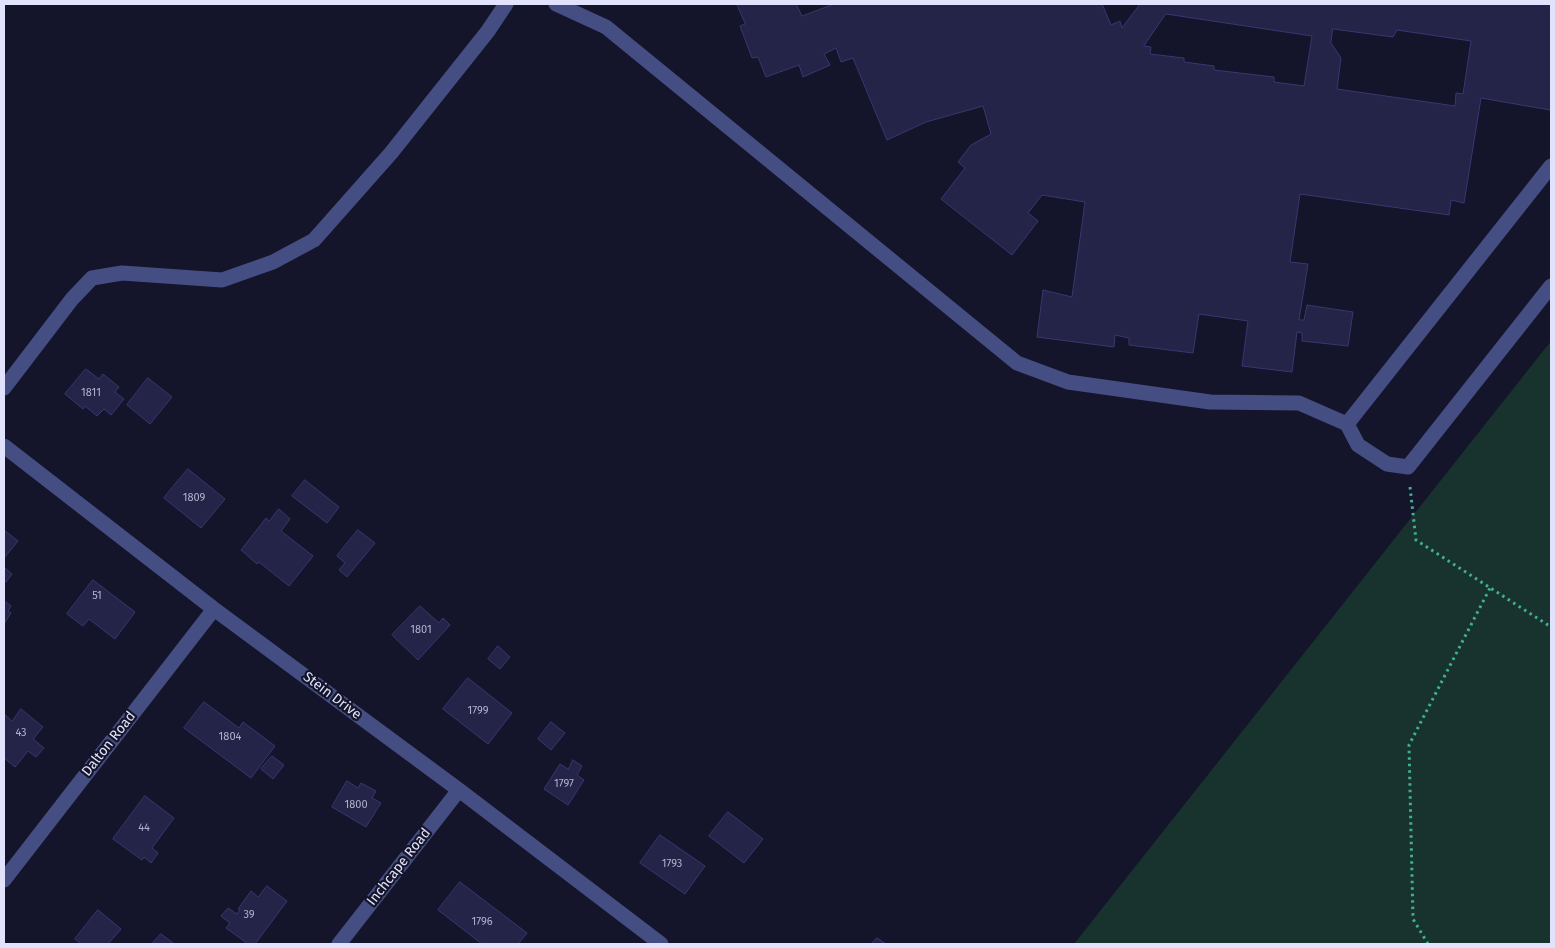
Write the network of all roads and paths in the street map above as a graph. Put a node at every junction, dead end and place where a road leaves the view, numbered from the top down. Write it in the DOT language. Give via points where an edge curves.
graph roads {
  1 [pos="556,4"];
  2 [pos="501,5"];
  3 [pos="1551,166"];
  4 [pos="1551,286"];
  5 [pos="4,388"];
  6 [pos="1347,424"];
  7 [pos="4,446"];
  8 [pos="1408,467"];
  9 [pos="1490,588"];
  10 [pos="214,608"];
  11 [pos="1551,627"];
  12 [pos="459,790"];
  13 [pos="4,880"];
  14 [pos="339,944"];
  15 [pos="661,944"];
  16 [pos="1428,944"];
  1 -- 6 [label="street" via="606,26 1017,362 1068,382 1210,402 1299,403"];
  2 -- 5 [label="street" via="488,31 391,153 314,240 273,262 222,280 122,273 92,278"];
  3 -- 6 [label="street"];
  4 -- 8 [label="street"];
  6 -- 8 [label="street" via="1358,445 1387,464"];
  7 -- 10 [label="street, Stein Drive"];
  8 -- 9 [label="path" via="1416,540"];
  9 -- 11 [label="path"];
  9 -- 16 [label="path" via="1409,745 1413,919"];
  10 -- 12 [label="street, Stein Drive"];
  10 -- 13 [label="street, Dalton Road"];
  12 -- 14 [label="street, Inchcape Road"];
  12 -- 15 [label="street, Stein Drive"];
}
